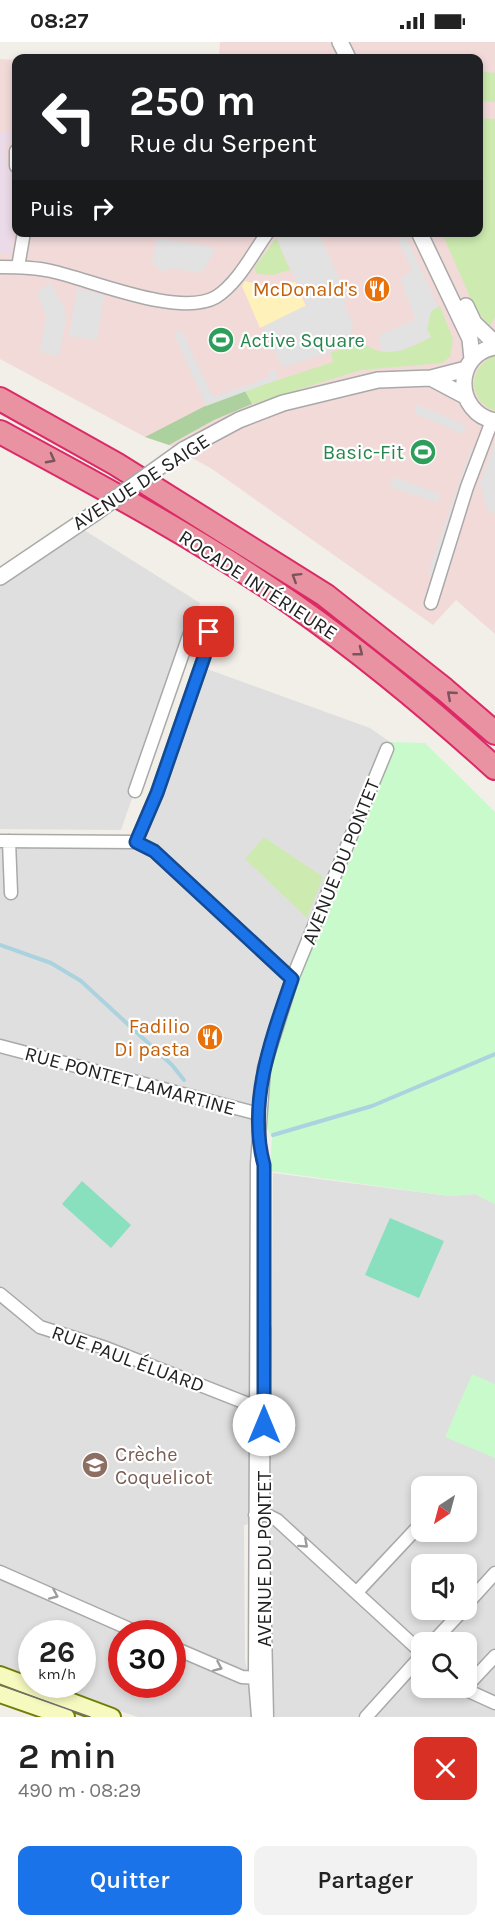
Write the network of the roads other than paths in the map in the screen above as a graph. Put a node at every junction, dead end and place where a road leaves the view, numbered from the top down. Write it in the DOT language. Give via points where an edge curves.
graph roads {
  1 [pos="23,237"];
  2 [pos="264,237"];
  3 [pos="421,237"];
  4 [pos="432,237"];
  5 [pos="0,267"];
  6 [pos="18,267"];
  7 [pos="495,345"];
  8 [pos="469,364"];
  9 [pos="431,378"];
  10 [pos="465,396"];
  11 [pos="0,399"];
  12 [pos="493,421"];
  13 [pos="0,432"];
  14 [pos="0,577"];
  15 [pos="431,603"];
  16 [pos="495,733"];
  17 [pos="387,749"];
  18 [pos="495,768"];
  19 [pos="135,790"];
  20 [pos="4,841"];
  21 [pos="136,842"];
  22 [pos="11,893"];
  23 [pos="292,979"];
  24 [pos="0,1047"];
  25 [pos="259,1114"];
  26 [pos="0,1294"];
  27 [pos="260,1409"];
  28 [pos="259,1515"];
  29 [pos="411,1534"];
  30 [pos="0,1572"];
  31 [pos="495,1573"];
  32 [pos="357,1592"];
  33 [pos="477,1593"];
  34 [pos="109,1620"];
  35 [pos="454,1620"];
  36 [pos="442,1632"];
  37 [pos="411,1644"];
  38 [pos="186,1653"];
  39 [pos="495,1656"];
  40 [pos="411,1666"];
  41 [pos="0,1675"];
  42 [pos="477,1675"];
  43 [pos="260,1678"];
  44 [pos="0,1694"];
  45 [pos="477,1694"];
  46 [pos="495,1703"];
  47 [pos="66,1717"];
  48 [pos="112,1717"];
  49 [pos="258,1717"];
  50 [pos="267,1717"];
  51 [pos="366,1717"];
  1 -- 6 [label="street"];
  2 -- 6 [label="street" via="231,283 198,304 170,303 50,270"];
  3 -- 8 [label="street" via="470,339"];
  4 -- 7 [label="street" via="474,323"];
  5 -- 6 [label="street"];
  7 -- 8 [label="street, AVENUE DE SAIGE" via="480,352"];
  8 -- 9 [label="street, AVENUE DE SAIGE"];
  8 -- 10 [label="street" via="463,381"];
  9 -- 10 [label="street"];
  9 -- 14 [label="street, AVENUE DE SAIGE, bridge" via="378,380 283,403 239,420 183,450"];
  10 -- 12 [label="street" via="471,407"];
  16 -- 11 [label="highway, one-way" via="325,595 116,464"];
  12 -- 15 [label="street" via="467,487"];
  13 -- 18 [label="highway, ROCADE INTÉRIEURE, one-way" via="155,518 292,604 358,651"];
  17 -- 23 [label="street, AVENUE DU PONTET"];
  19 -- 21 [label="street" via="192,627 202,625 211,637"];
  20 -- 21 [label="street"];
  20 -- 22 [label="street"];
  21 -- 23 [label="street" via="154,851"];
  23 -- 25 [label="street, AVENUE DU PONTET" via="264,1068"];
  24 -- 25 [label="street, RUE PONTET LAMARTINE"];
  25 -- 27 [label="street, AVENUE DU PONTET" via="264,1165"];
  26 -- 27 [label="street, RUE PAUL ÉLUARD" via="40,1327 106,1348"];
  27 -- 28 [label="street, AVENUE DU PONTET"];
  28 -- 32 [label="street, one-way" via="277,1520"];
  28 -- 43 [label="street, AVENUE DU PONTET"];
  29 -- 32 [label="street"];
  30 -- 34 [label="street, one-way"];
  31 -- 33 [label="street"];
  32 -- 37 [label="street"];
  35 -- 36 [label="street"];
  38 -- 43 [label="street, one-way" via="242,1677"];
  39 -- 42 [label="street"];
  40 -- 51 [label="street"];
  41 -- 48 [label="main road"];
  43 -- 49 [label="street, AVENUE DU PONTET"];
  43 -- 50 [label="street, AVENUE DU PONTET"];
  44 -- 47 [label="main road"];
  45 -- 46 [label="street"];
}
